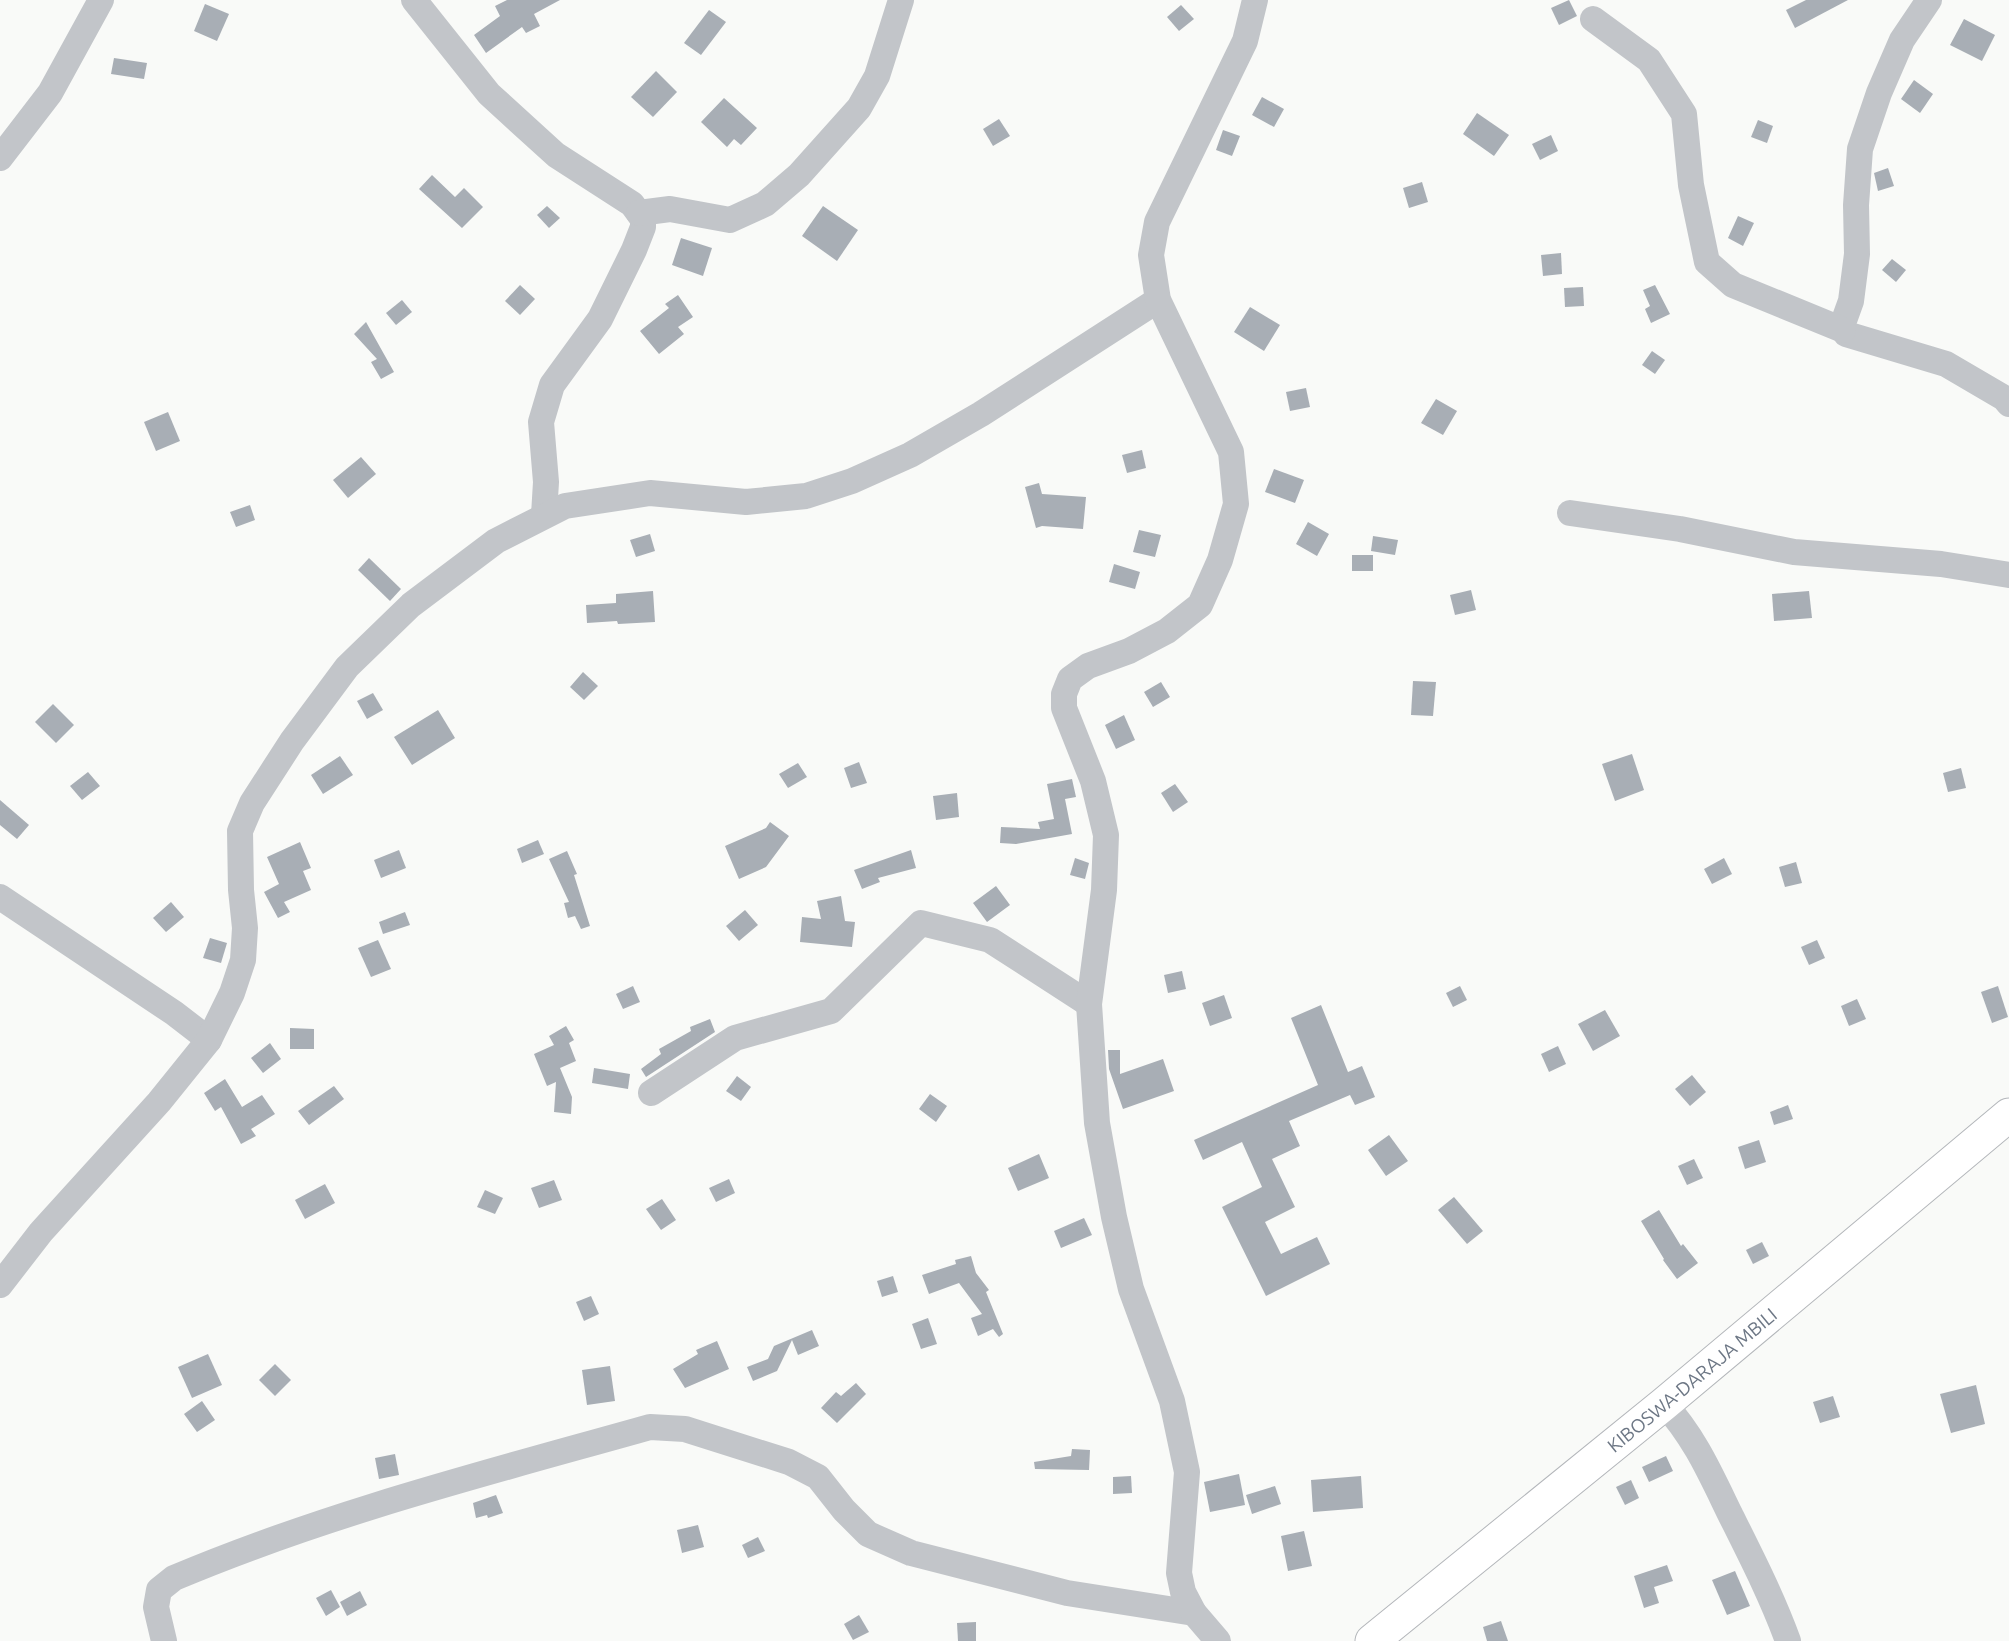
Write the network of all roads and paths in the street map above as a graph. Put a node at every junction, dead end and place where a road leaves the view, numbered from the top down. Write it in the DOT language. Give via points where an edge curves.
graph roads {
  1 [pos="101,0"];
  2 [pos="414,0"];
  3 [pos="901,0"];
  4 [pos="1255,0"];
  5 [pos="1929,0"];
  6 [pos="1593,19"];
  7 [pos="0,158"];
  8 [pos="639,213"];
  9 [pos="1158,300"];
  10 [pos="1843,330"];
  11 [pos="2009,404"];
  12 [pos="1570,513"];
  13 [pos="544,515"];
  14 [pos="2009,575"];
  15 [pos="0,897"];
  16 [pos="1089,1003"];
  17 [pos="209,1040"];
  18 [pos="650,1093"];
  19 [pos="2009,1115"];
  20 [pos="0,1285"];
  21 [pos="1664,1405"];
  22 [pos="1194,1613"];
  23 [pos="164,1641"];
  24 [pos="1218,1641"];
  25 [pos="1372,1641"];
  26 [pos="1788,1641"];
  1 -- 7 [label="street" via="50,93"];
  2 -- 8 [label="street" via="489,94 556,155"];
  3 -- 8 [label="street" via="877,76 859,108 799,175 765,205 730,220 670,209"];
  4 -- 9 [label="street" via="1245,41 1157,222 1151,255"];
  5 -- 10 [label="street" via="1902,40 1860,149 1857,254"];
  6 -- 10 [label="street" via="1650,60 1684,114 1691,186 1707,262 1733,285"];
  8 -- 13 [label="street" via="643,227 600,319 552,384 541,422"];
  9 -- 13 [label="street" via="981,414 910,455 852,481 806,496 747,502 650,493 565,506"];
  9 -- 16 [label="street" via="1231,452 1236,504 1220,561 1200,605 1167,631 1088,666 1070,680 1064,694 1106,835 1104,890"];
  10 -- 11 [label="street" via="1946,364"];
  12 -- 14 [label="street" via="1794,552 1941,564"];
  13 -- 17 [label="street" via="496,541 421,597 356,658 292,741 252,803 240,831 243,960"];
  15 -- 17 [label="street"];
  16 -- 18 [label="street" via="990,940 921,923 831,1012 735,1038"];
  16 -- 22 [label="street" via="1097,1122 1114,1217 1131,1289 1172,1401 1187,1472 1180,1573"];
  17 -- 20 [label="street"];
  19 -- 21 [label="main road, KIBOSWA-DARAJA MBILI"];
  21 -- 25 [label="main road, KIBOSWA-DARAJA MBILI"];
  21 -- 26 [label="street" via="1684,1425 1702,1459"];
  22 -- 23 [label="street" via="1067,1593 911,1553 868,1534 818,1477 789,1462 685,1429 650,1427 422,1490 174,1578 159,1590 156,1607"];
  22 -- 24 [label="street"];
}
